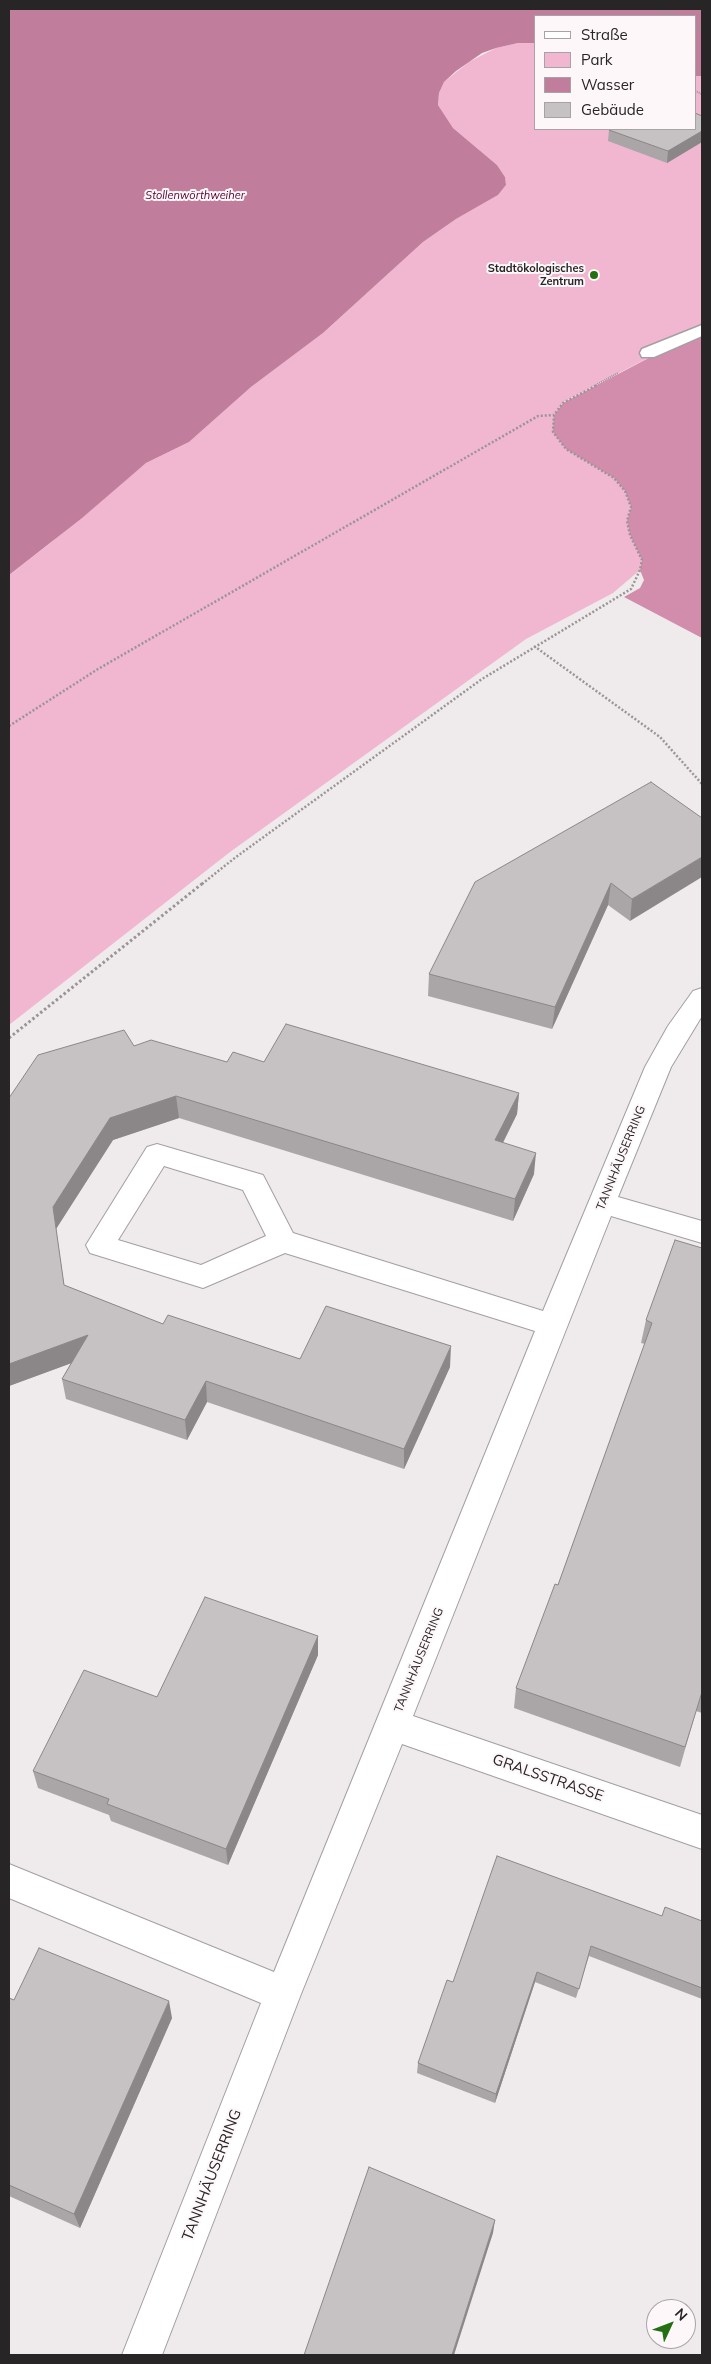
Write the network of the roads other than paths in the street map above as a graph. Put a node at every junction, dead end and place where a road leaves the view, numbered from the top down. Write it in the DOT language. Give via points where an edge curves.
graph roads {
  1 [pos="702,330"];
  2 [pos="648,353"];
  3 [pos="702,997"];
  4 [pos="602,1203"];
  5 [pos="702,1232"];
  6 [pos="283,1242"];
  7 [pos="552,1325"];
  8 [pos="394,1724"];
  9 [pos="702,1832"];
  10 [pos="9,1881"];
  11 [pos="283,1994"];
  12 [pos="142,2355"];
  1 -- 2 [label="lane"];
  3 -- 4 [label="street, TANNHÄUSERRING" via="658,1068"];
  4 -- 5 [label="street"];
  4 -- 7 [label="street, TANNHÄUSERRING"];
  6 -- 6 [label="street" via="253,1182 157,1154 100,1245 203,1277"];
  6 -- 7 [label="street"];
  7 -- 8 [label="street, TANNHÄUSERRING"];
  8 -- 9 [label="street, GRALSSTRASSE"];
  8 -- 11 [label="street, TANNHÄUSERRING"];
  10 -- 11 [label="street"];
  11 -- 12 [label="street, TANNHÄUSERRING"];
}
